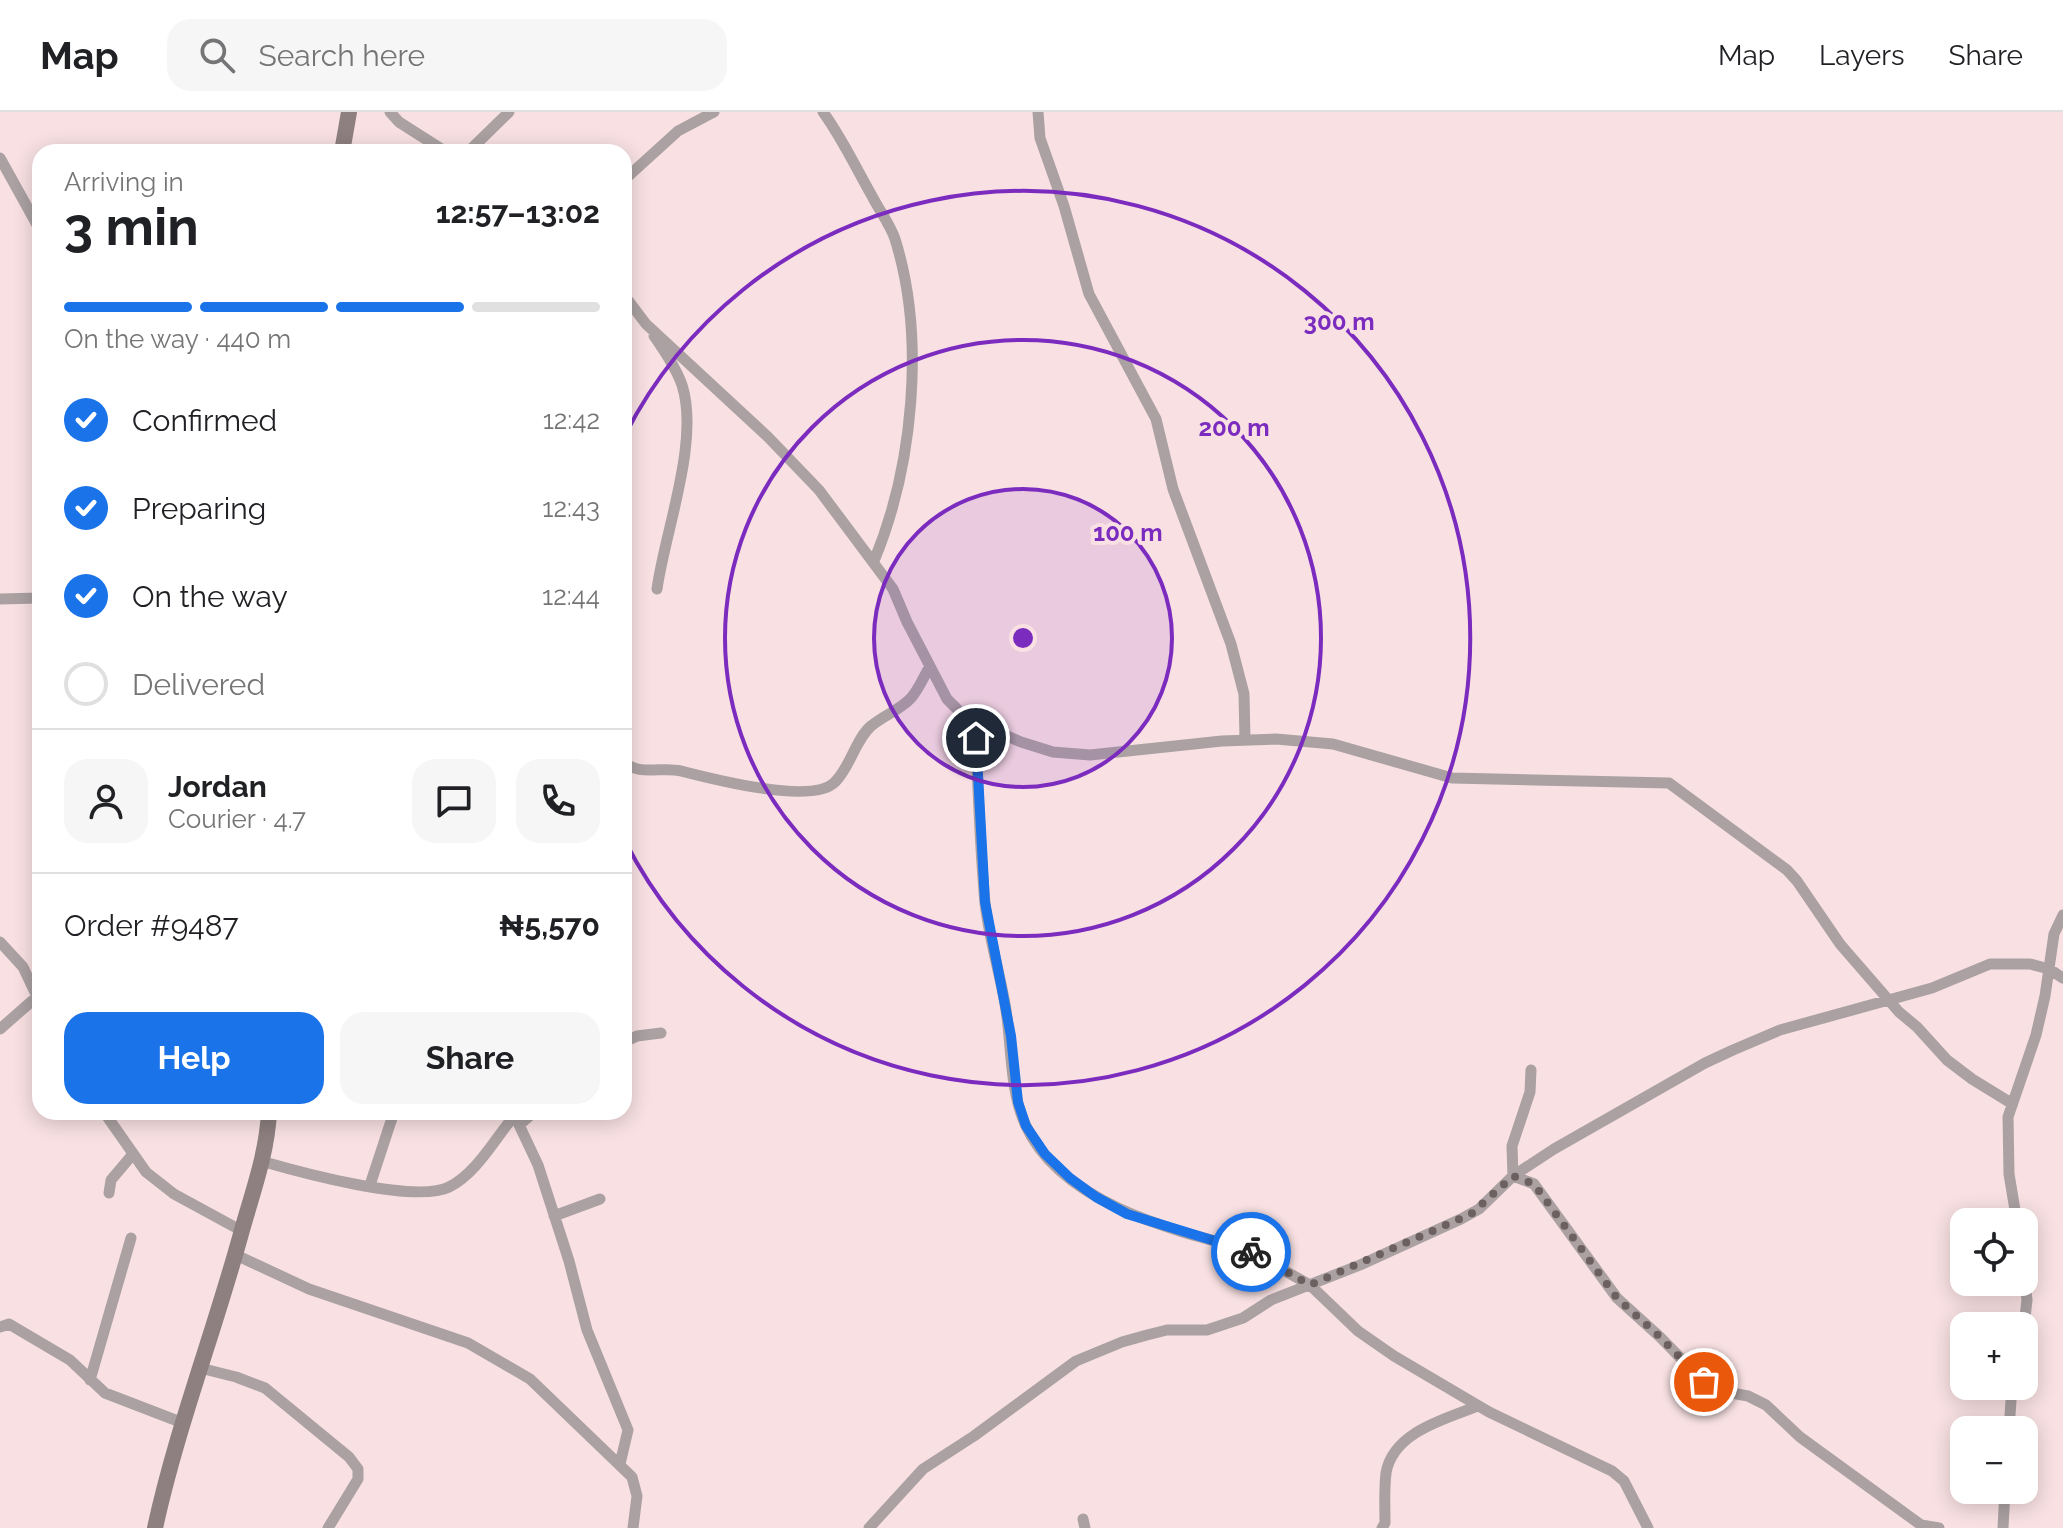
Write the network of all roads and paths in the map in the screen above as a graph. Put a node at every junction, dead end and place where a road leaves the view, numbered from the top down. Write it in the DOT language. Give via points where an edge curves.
graph roads {
  1 [pos="349,112"];
  2 [pos="390,112"];
  3 [pos="509,112"];
  4 [pos="714,112"];
  5 [pos="823,112"];
  6 [pos="1038,112"];
  7 [pos="343,144"];
  8 [pos="433,144"];
  9 [pos="476,144"];
  10 [pos="0,158"];
  11 [pos="632,173"];
  12 [pos="32,216"];
  13 [pos="632,306"];
  14 [pos="646,324"];
  15 [pos="874,561"];
  16 [pos="657,589"];
  17 [pos="32,598"];
  18 [pos="0,599"];
  19 [pos="930,666"];
  20 [pos="978,723"];
  21 [pos="1245,739"];
  22 [pos="632,767"];
  23 [pos="2063,915"];
  24 [pos="0,942"];
  25 [pos="2049,969"];
  26 [pos="2063,978"];
  27 [pos="32,984"];
  28 [pos="1908,994"];
  29 [pos="1888,1000"];
  30 [pos="32,1004"];
  31 [pos="1910,1021"];
  32 [pos="0,1029"];
  33 [pos="661,1033"];
  34 [pos="632,1038"];
  35 [pos="1531,1070"];
  36 [pos="2011,1103"];
  37 [pos="110,1120"];
  38 [pos="269,1120"];
  39 [pos="391,1120"];
  40 [pos="513,1120"];
  41 [pos="516,1120"];
  42 [pos="133,1154"];
  43 [pos="261,1161"];
  44 [pos="1513,1176"];
  45 [pos="370,1185"];
  46 [pos="109,1193"];
  47 [pos="600,1199"];
  48 [pos="2015,1208"];
  49 [pos="554,1216"];
  50 [pos="242,1231"];
  51 [pos="131,1238"];
  52 [pos="236,1255"];
  53 [pos="1310,1285"];
  54 [pos="0,1327"];
  55 [pos="200,1368"];
  56 [pos="90,1380"];
  57 [pos="1478,1406"];
  58 [pos="183,1423"];
  59 [pos="620,1464"];
  60 [pos="2004,1504"];
  61 [pos="155,1528"];
  62 [pos="328,1528"];
  63 [pos="633,1528"];
  64 [pos="869,1528"];
  65 [pos="1382,1528"];
  66 [pos="1648,1528"];
  67 [pos="1939,1528"];
  68 [pos="2003,1528"];
  1 -- 7 [label="main road"];
  2 -- 8 [label="street"];
  3 -- 9 [label="street"];
  4 -- 11 [label="street" via="678,131"];
  5 -- 15 [label="street" via="895,237 913,335 903,453 889,524"];
  6 -- 21 [label="street" via="1040,138 1089,294 1156,419 1173,489 1231,644 1244,694"];
  10 -- 12 [label="street"];
  13 -- 14 [label="street"];
  14 -- 15 [label="street" via="798,467"];
  14 -- 16 [label="street" via="675,370 686,406 684,457"];
  15 -- 19 [label="street"];
  17 -- 18 [label="street"];
  19 -- 20 [label="street" via="947,699"];
  19 -- 22 [label="street" via="912,697 870,727 833,785 818,792 741,786 669,768"];
  20 -- 21 [label="street" via="1053,752 1090,755"];
  20 -- 53 [label="street" via="985,902 1026,1126 1045,1154 1096,1197 1127,1214 1246,1249"];
  21 -- 29 [label="street" via="1333,744 1452,778 1669,783 1787,870"];
  23 -- 25 [label="street"];
  24 -- 27 [label="street"];
  25 -- 26 [label="street"];
  25 -- 28 [label="street" via="1998,962"];
  25 -- 36 [label="street" via="2036,1035"];
  28 -- 29 [label="street"];
  28 -- 31 [label="street"];
  29 -- 31 [label="street"];
  29 -- 44 [label="street" via="1780,1030 1719,1056"];
  30 -- 32 [label="street"];
  31 -- 36 [label="street" via="1947,1060"];
  33 -- 34 [label="street"];
  35 -- 44 [label="street" via="1530,1092 1512,1146"];
  36 -- 48 [label="street" via="2007,1141"];
  37 -- 42 [label="street"];
  38 -- 43 [label="main road"];
  39 -- 45 [label="street"];
  40 -- 45 [label="street" via="473,1168 449,1187 429,1193"];
  41 -- 49 [label="street"];
  42 -- 46 [label="street" via="111,1180"];
  42 -- 50 [label="street" via="174,1194"];
  43 -- 45 [label="street"];
  43 -- 50 [label="main road"];
  44 -- 53 [label="street" via="1471,1214"];
  44 -- 67 [label="street" via="1534,1184 1617,1298 1704,1382 1766,1405 1800,1437 1921,1525"];
  47 -- 49 [label="street"];
  49 -- 59 [label="street" via="587,1330 628,1430"];
  50 -- 52 [label="main road"];
  51 -- 56 [label="street"];
  52 -- 55 [label="main road"];
  52 -- 59 [label="street" via="309,1289 468,1343 530,1379"];
  53 -- 57 [label="street" via="1358,1331"];
  53 -- 64 [label="street" via="1224,1325 1167,1330 1076,1361 923,1469"];
  54 -- 56 [label="street" via="9,1324 70,1360"];
  55 -- 58 [label="main road"];
  55 -- 62 [label="street" via="265,1388 349,1457 358,1479"];
  56 -- 58 [label="street" via="105,1393"];
  57 -- 65 [label="street" via="1428,1426 1396,1448 1386,1471"];
  57 -- 66 [label="street" via="1612,1471 1624,1481"];
  58 -- 61 [label="main road"];
  59 -- 63 [label="street" via="632,1477 637,1496"];
  60 -- 68 [label="street"];
}
